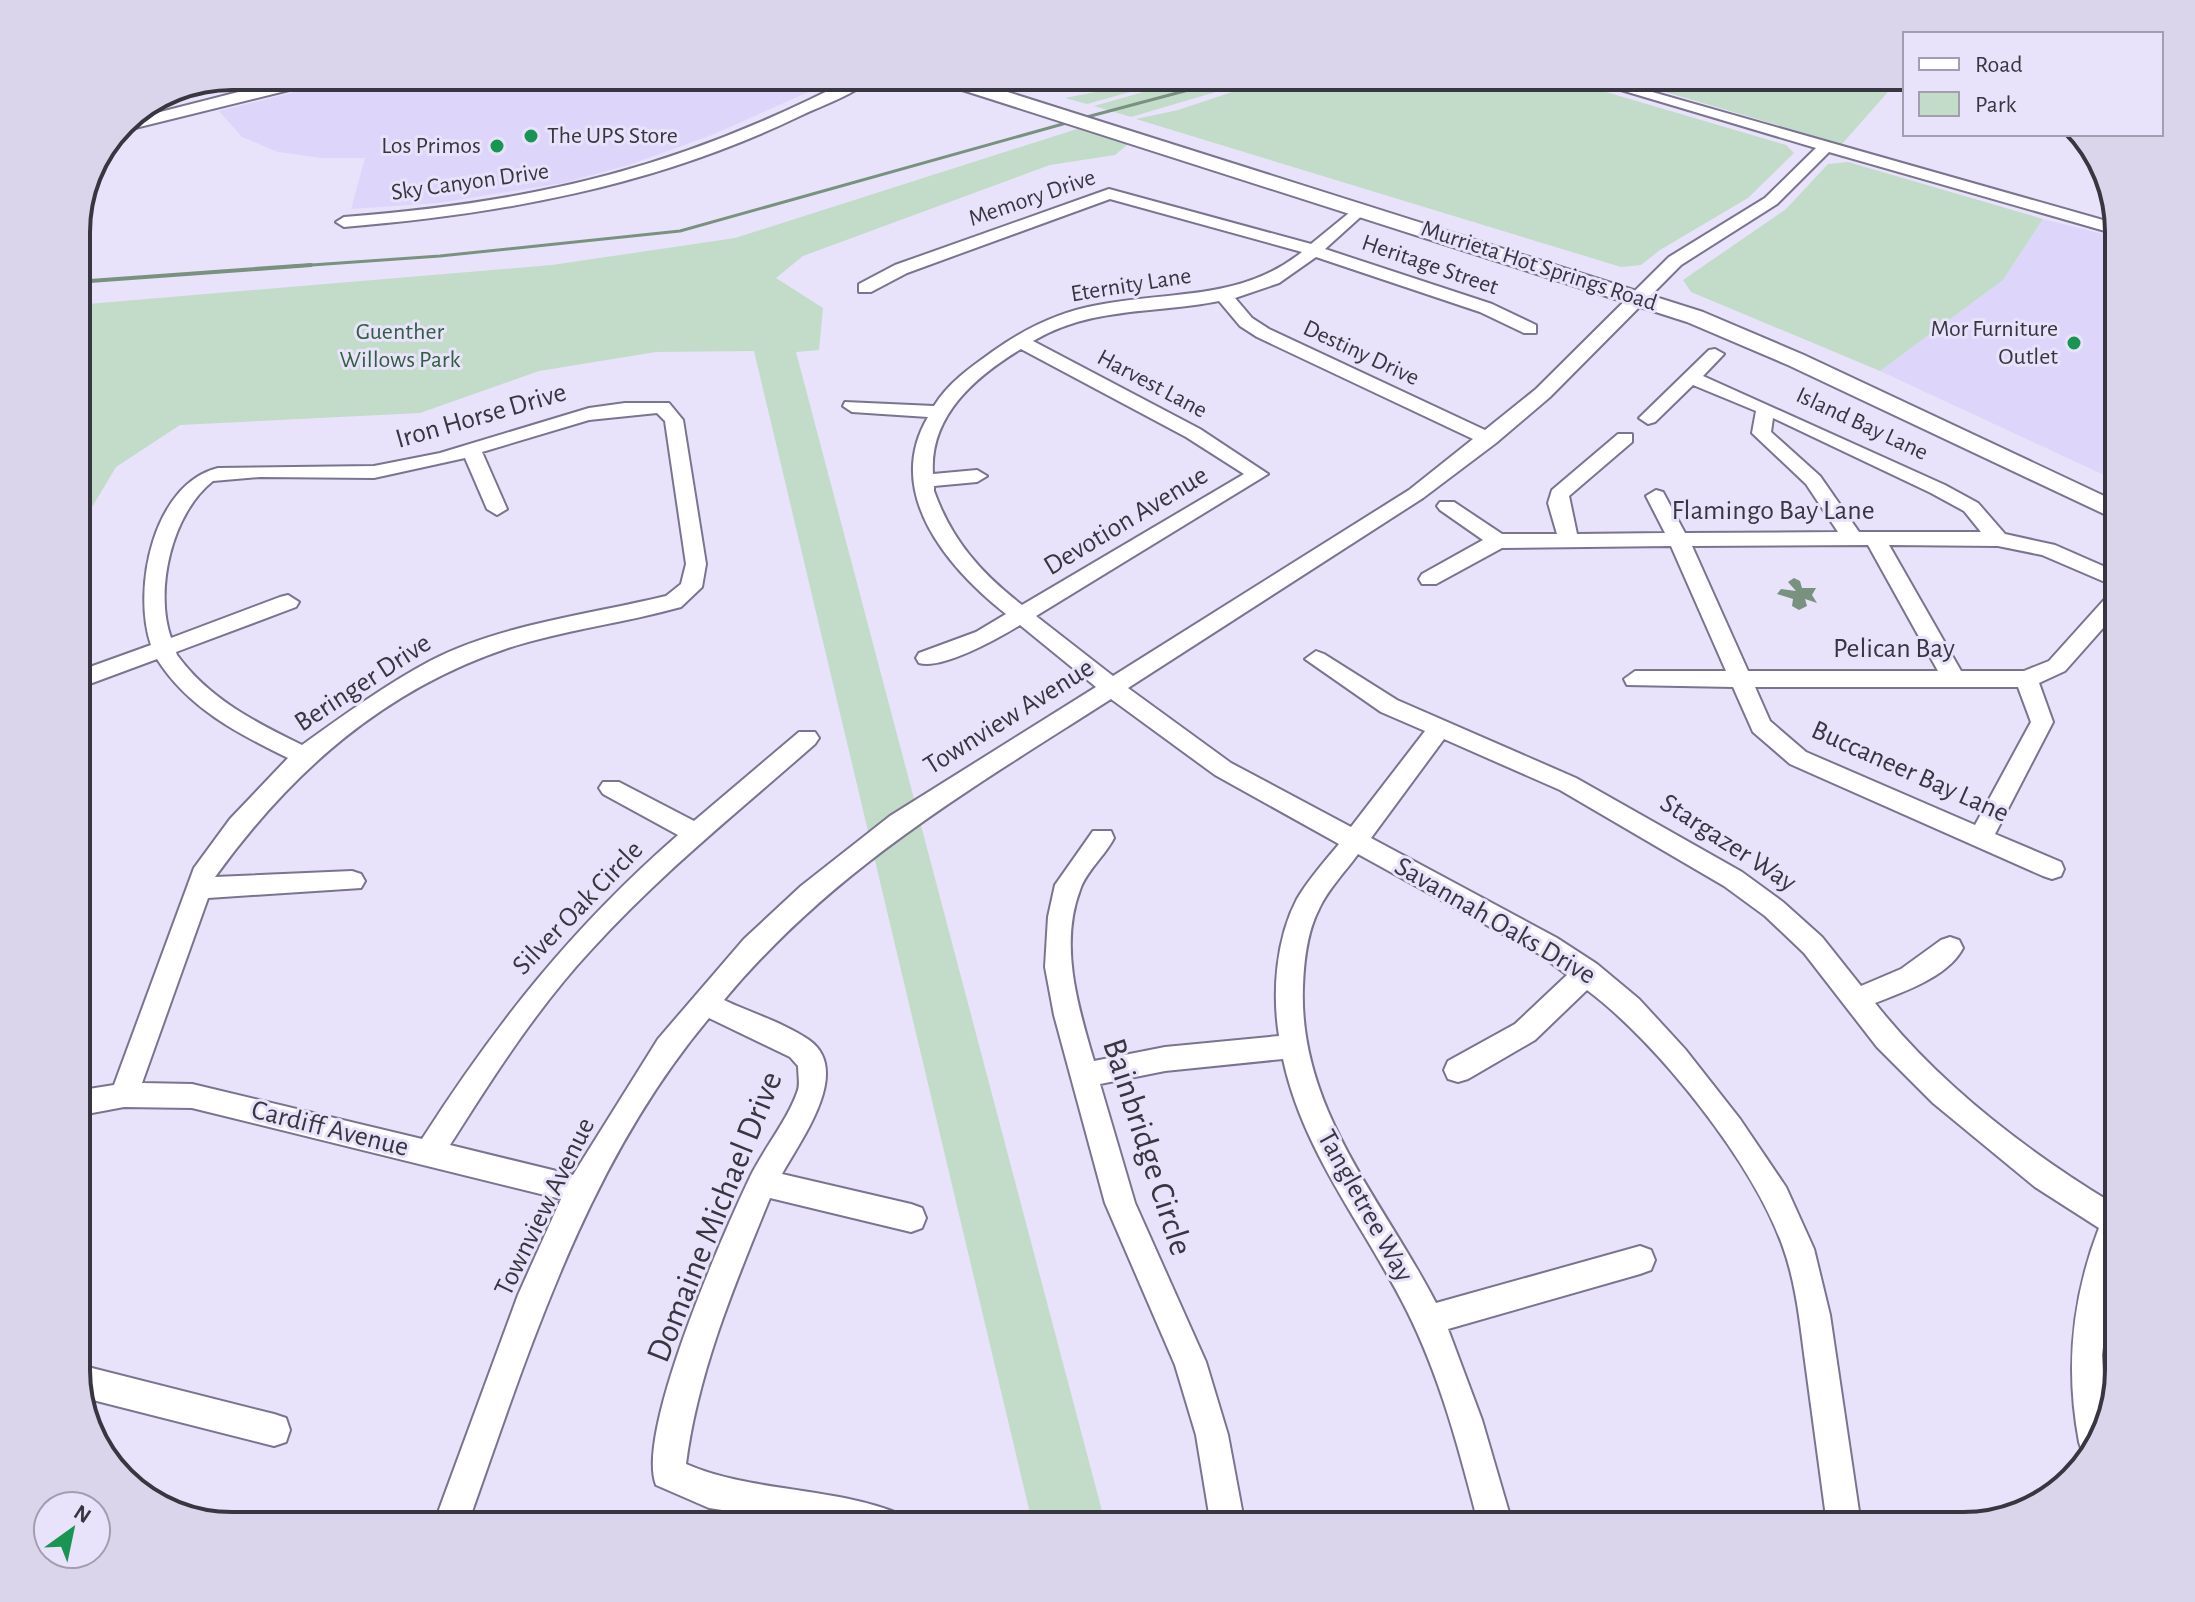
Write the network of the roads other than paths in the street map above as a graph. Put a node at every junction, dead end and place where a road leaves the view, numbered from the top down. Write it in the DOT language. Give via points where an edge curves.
graph roads {
  1 [pos="223,90"];
  2 [pos="268,90"];
  3 [pos="842,90"];
  4 [pos="983,90"];
  5 [pos="1024,90"];
  6 [pos="1629,90"];
  7 [pos="173,103"];
  8 [pos="142,122"];
  9 [pos="1825,147"];
  10 [pos="1360,209"];
  11 [pos="344,222"];
  12 [pos="2105,226"];
  13 [pos="1312,250"];
  14 [pos="865,288"];
  15 [pos="1645,291"];
  16 [pos="1224,296"];
  17 [pos="1530,329"];
  18 [pos="1019,341"];
  19 [pos="1715,354"];
  20 [pos="1690,377"];
  21 [pos="852,406"];
  22 [pos="662,407"];
  23 [pos="1768,409"];
  24 [pos="938,412"];
  25 [pos="1648,418"];
  26 [pos="1625,438"];
  27 [pos="1489,439"];
  28 [pos="472,452"];
  29 [pos="1258,474"];
  30 [pos="977,476"];
  31 [pos="923,481"];
  32 [pos="2105,486"];
  33 [pos="1656,496"];
  34 [pos="1447,506"];
  35 [pos="2105,506"];
  36 [pos="497,509"];
  37 [pos="1864,538"];
  38 [pos="1998,539"];
  39 [pos="1569,540"];
  40 [pos="1679,540"];
  41 [pos="1498,541"];
  42 [pos="2105,575"];
  43 [pos="1429,579"];
  44 [pos="288,602"];
  45 [pos="2105,612"];
  46 [pos="1022,616"];
  47 [pos="160,649"];
  48 [pos="927,658"];
  49 [pos="1316,659"];
  50 [pos="90,676"];
  51 [pos="1635,679"];
  52 [pos="1954,679"];
  53 [pos="2026,679"];
  54 [pos="1740,681"];
  55 [pos="1112,687"];
  56 [pos="1438,730"];
  57 [pos="807,738"];
  58 [pos="304,756"];
  59 [pos="611,788"];
  60 [pos="698,834"];
  61 [pos="1981,837"];
  62 [pos="1102,838"];
  63 [pos="1353,840"];
  64 [pos="2052,869"];
  65 [pos="352,881"];
  66 [pos="199,888"];
  67 [pos="1950,948"];
  68 [pos="1588,972"];
  69 [pos="1857,999"];
  70 [pos="704,1003"];
  71 [pos="1295,1046"];
  72 [pos="1458,1070"];
  73 [pos="1084,1075"];
  74 [pos="124,1095"];
  75 [pos="90,1101"];
  76 [pos="429,1153"];
  77 [pos="762,1183"];
  78 [pos="580,1190"];
  79 [pos="2105,1213"];
  80 [pos="911,1218"];
  81 [pos="2105,1254"];
  82 [pos="1640,1260"];
  83 [pos="1428,1320"];
  84 [pos="91,1384"];
  85 [pos="2092,1428"];
  86 [pos="274,1430"];
  87 [pos="455,1512"];
  88 [pos="835,1512"];
  89 [pos="1226,1512"];
  90 [pos="1492,1512"];
  91 [pos="1840,1512"];
  1 -- 7 [label="main road"];
  2 -- 8 [label="main road"];
  3 -- 11 [label="street, Sky Canyon Drive" via="754,131 612,181 486,208"];
  4 -- 10 [label="main road, Murrieta Hot Springs Road"];
  5 -- 15 [label="main road, Murrieta Hot Springs Road"];
  6 -- 9 [label="street"];
  9 -- 12 [label="street"];
  9 -- 15 [label="street, Townview Avenue" via="1771,201 1675,261"];
  10 -- 13 [label="street, Eternity Lane"];
  10 -- 15 [label="main road, Murrieta Hot Springs Road"];
  13 -- 14 [label="street, Memory Drive" via="1109,194 901,269"];
  13 -- 16 [label="street, Eternity Lane" via="1285,274"];
  13 -- 17 [label="street, Heritage Street" via="1486,308"];
  15 -- 27 [label="street, Townview Avenue"];
  15 -- 32 [label="main road, Murrieta Hot Springs Road" via="1802,343"];
  15 -- 35 [label="main road, Murrieta Hot Springs Road"];
  16 -- 18 [label="street, Eternity Lane" via="1088,312"];
  16 -- 27 [label="street, Destiny Drive" via="1263,333"];
  18 -- 24 [label="street, Eternity Lane" via="969,376"];
  18 -- 29 [label="street, Harvest Lane" via="1193,433"];
  19 -- 20 [label="street"];
  20 -- 23 [label="street, Island Bay Lane"];
  20 -- 25 [label="street"];
  21 -- 24 [label="street"];
  22 -- 28 [label="street, Iron Horse Drive" via="638,406 549,423"];
  22 -- 58 [label="street, Beringer Drive" via="674,420 696,564 691,587 673,602 506,641 440,665"];
  23 -- 37 [label="street" via="1761,433 1813,480"];
  23 -- 38 [label="street, Island Bay Lane" via="1971,507"];
  24 -- 31 [label="street, Eternity Lane" via="922,458"];
  26 -- 39 [label="street" via="1559,494"];
  27 -- 55 [label="street, Townview Avenue" via="1416,494"];
  28 -- 36 [label="street"];
  28 -- 47 [label="street, Iron Horse Drive" via="371,473 227,471 202,479 166,534 157,567 152,603"];
  29 -- 46 [label="street, Devotion Avenue"];
  30 -- 31 [label="street"];
  31 -- 46 [label="street, Eternity Lane" via="939,536 961,565"];
  33 -- 40 [label="street, Buccaneer Bay Lane"];
  34 -- 41 [label="street"];
  37 -- 38 [label="street, Flamingo Bay Lane"];
  37 -- 40 [label="street, Flamingo Bay Lane"];
  37 -- 52 [label="street"];
  38 -- 42 [label="street, Flamingo Bay Lane" via="2048,550"];
  39 -- 40 [label="street, Flamingo Bay Lane"];
  39 -- 41 [label="street, Flamingo Bay Lane"];
  40 -- 54 [label="street, Buccaneer Bay Lane"];
  41 -- 43 [label="street, Flamingo Bay Lane"];
  44 -- 47 [label="street"];
  45 -- 53 [label="street, Pelican Bay" via="2057,666"];
  46 -- 48 [label="street, Devotion Avenue"];
  46 -- 55 [label="street, Eternity Lane"];
  47 -- 50 [label="street"];
  47 -- 58 [label="street, Iron Horse Drive" via="197,694 229,719"];
  49 -- 56 [label="street, Stargazer Way"];
  51 -- 54 [label="street, Pelican Bay"];
  52 -- 53 [label="street, Pelican Bay"];
  52 -- 54 [label="street, Pelican Bay"];
  53 -- 61 [label="street" via="2042,722"];
  54 -- 61 [label="street, Buccaneer Bay Lane" via="1761,726 1798,758"];
  55 -- 63 [label="street, Savannah Oaks Drive" via="1223,769"];
  55 -- 70 [label="street, Townview Avenue" via="860,850 753,947"];
  56 -- 63 [label="street, Tangletree Way"];
  56 -- 69 [label="street, Stargazer Way" via="1568,784 1733,879 1813,945"];
  57 -- 60 [label="street, Silver Oak Circle"];
  58 -- 66 [label="street, Beringer Drive" via="239,826"];
  59 -- 60 [label="street"];
  60 -- 76 [label="street, Silver Oak Circle" via="581,943 485,1064"];
  61 -- 64 [label="street, Buccaneer Bay Lane"];
  62 -- 73 [label="street, Bainbridge Circle" via="1068,885 1061,917 1058,967"];
  63 -- 68 [label="street, Savannah Oaks Drive"];
  63 -- 71 [label="street, Tangletree Way" via="1323,878 1295,931 1288,1003"];
  65 -- 66 [label="street"];
  66 -- 74 [label="street, Beringer Drive"];
  67 -- 69 [label="street" via="1910,977"];
  68 -- 72 [label="street" via="1525,1032"];
  68 -- 91 [label="street, Savannah Oaks Drive" via="1630,1007 1675,1057 1776,1197 1799,1249 1814,1315"];
  69 -- 79 [label="street, Stargazer Way" via="1887,1039 1955,1105 2045,1178"];
  70 -- 77 [label="street, Domaine Michael Drive" via="800,1049 812,1062 812,1091"];
  70 -- 78 [label="street, Townview Avenue" via="642,1086"];
  71 -- 73 [label="street" via="1165,1059"];
  71 -- 83 [label="street, Tangletree Way" via="1331,1152"];
  73 -- 89 [label="street, Bainbridge Circle" via="1120,1203 1190,1362 1212,1435"];
  74 -- 75 [label="street, Cardiff Avenue"];
  74 -- 76 [label="street, Cardiff Avenue" via="192,1096"];
  76 -- 78 [label="street, Cardiff Avenue"];
  77 -- 80 [label="street"];
  77 -- 88 [label="street, Domaine Michael Drive" via="710,1307 675,1421 668,1473 709,1491"];
  78 -- 87 [label="street, Townview Avenue" via="533,1295"];
  81 -- 85 [label="street" via="2085,1334"];
  82 -- 83 [label="street"];
  83 -- 90 [label="street, Tangletree Way"];
  84 -- 86 [label="street"];
}
